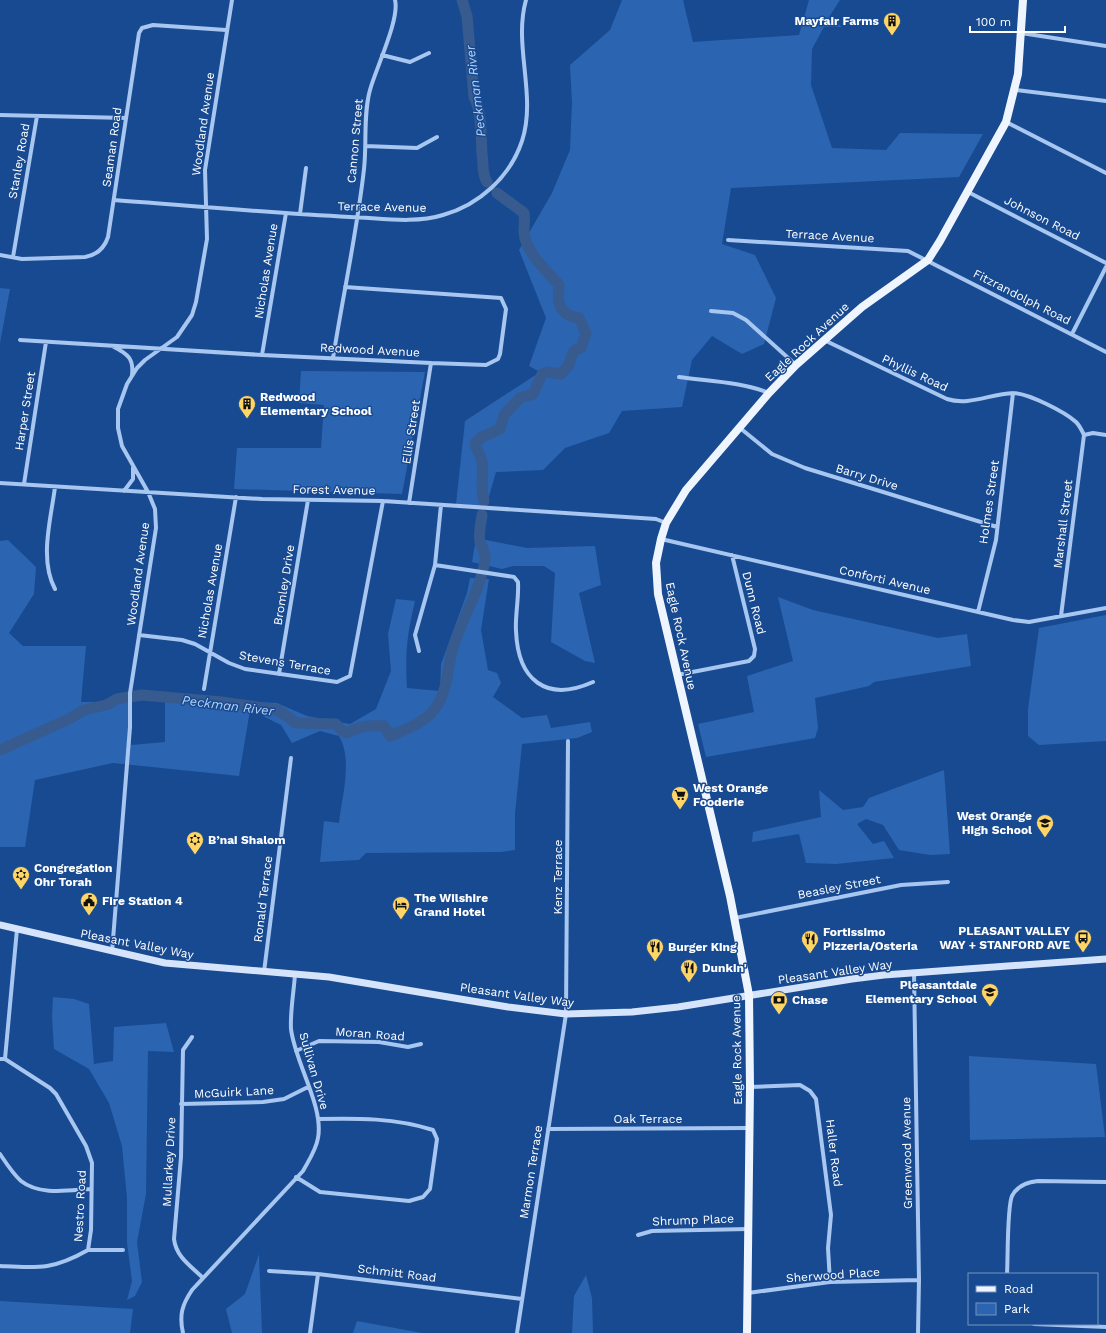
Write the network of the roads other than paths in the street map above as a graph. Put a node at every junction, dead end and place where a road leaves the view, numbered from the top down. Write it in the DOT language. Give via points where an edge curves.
graph roads {
  1 [pos="232,0"];
  2 [pos="395,0"];
  3 [pos="526,0"];
  4 [pos="1023,0"];
  5 [pos="226,30"];
  6 [pos="1021,33"];
  7 [pos="1106,46"];
  8 [pos="429,53"];
  9 [pos="382,55"];
  10 [pos="1016,90"];
  11 [pos="1106,101"];
  12 [pos="0,115"];
  13 [pos="37,116"];
  14 [pos="126,118"];
  15 [pos="1006,122"];
  16 [pos="437,137"];
  17 [pos="366,146"];
  18 [pos="306,168"];
  19 [pos="1106,173"];
  20 [pos="968,192"];
  21 [pos="114,200"];
  22 [pos="207,207"];
  23 [pos="286,213"];
  24 [pos="300,214"];
  25 [pos="357,217"];
  26 [pos="728,240"];
  27 [pos="0,255"];
  28 [pos="12,257"];
  29 [pos="928,260"];
  30 [pos="1106,263"];
  31 [pos="1106,267"];
  32 [pos="345,286"];
  33 [pos="711,311"];
  34 [pos="1072,334"];
  35 [pos="20,340"];
  36 [pos="824,340"];
  37 [pos="46,342"];
  38 [pos="112,346"];
  39 [pos="162,348"];
  40 [pos="1106,352"];
  41 [pos="262,355"];
  42 [pos="333,358"];
  43 [pos="431,363"];
  44 [pos="796,364"];
  45 [pos="132,376"];
  46 [pos="679,378"];
  47 [pos="769,393"];
  48 [pos="1013,393"];
  49 [pos="740,428"];
  50 [pos="1084,435"];
  51 [pos="1106,435"];
  52 [pos="133,467"];
  53 [pos="0,483"];
  54 [pos="24,484"];
  55 [pos="56,487"];
  56 [pos="124,490"];
  57 [pos="148,492"];
  58 [pos="236,498"];
  59 [pos="308,500"];
  60 [pos="383,501"];
  61 [pos="410,503"];
  62 [pos="441,505"];
  63 [pos="666,523"];
  64 [pos="997,527"];
  65 [pos="660,539"];
  66 [pos="732,555"];
  67 [pos="435,565"];
  68 [pos="55,589"];
  69 [pos="1106,608"];
  70 [pos="978,612"];
  71 [pos="1061,616"];
  72 [pos="139,635"];
  73 [pos="419,651"];
  74 [pos="210,652"];
  75 [pos="279,674"];
  76 [pos="677,676"];
  77 [pos="593,682"];
  78 [pos="204,689"];
  79 [pos="568,741"];
  80 [pos="291,758"];
  81 [pos="948,882"];
  82 [pos="735,918"];
  83 [pos="0,925"];
  84 [pos="17,929"];
  85 [pos="112,952"];
  86 [pos="1106,959"];
  87 [pos="264,972"];
  88 [pos="914,973"];
  89 [pos="295,974"];
  90 [pos="749,995"];
  91 [pos="566,1014"];
  92 [pos="192,1038"];
  93 [pos="421,1044"];
  94 [pos="296,1051"];
  95 [pos="0,1059"];
  96 [pos="5,1059"];
  97 [pos="308,1087"];
  98 [pos="750,1087"];
  99 [pos="181,1104"];
  100 [pos="318,1120"];
  101 [pos="749,1128"];
  102 [pos="548,1129"];
  103 [pos="0,1154"];
  104 [pos="296,1177"];
  105 [pos="1106,1182"];
  106 [pos="91,1189"];
  107 [pos="748,1229"];
  108 [pos="638,1235"];
  109 [pos="88,1250"];
  110 [pos="123,1250"];
  111 [pos="0,1266"];
  112 [pos="269,1270"];
  113 [pos="1007,1273"];
  114 [pos="318,1274"];
  115 [pos="203,1278"];
  116 [pos="919,1280"];
  117 [pos="830,1282"];
  118 [pos="748,1293"];
  119 [pos="522,1299"];
  120 [pos="1058,1325"];
  121 [pos="1106,1327"];
  122 [pos="183,1333"];
  123 [pos="310,1333"];
  124 [pos="517,1333"];
  125 [pos="747,1333"];
  126 [pos="918,1333"];
  1 -- 5 [label="street, Woodland Avenue"];
  2 -- 9 [label="street, Cannon Street" via="395,17"];
  3 -- 25 [label="street, Terrace Avenue" via="523,34 527,117 519,148 505,173 478,199 442,216 413,219"];
  4 -- 6 [label="main road, Eagle Rock Avenue"];
  5 -- 14 [label="street, Seaman Road" via="153,25 142,28"];
  5 -- 22 [label="street, Woodland Avenue" via="205,170"];
  6 -- 7 [label="street"];
  6 -- 10 [label="main road, Eagle Rock Avenue"];
  8 -- 9 [label="street" via="410,62"];
  9 -- 17 [label="street, Cannon Street" via="366,107"];
  10 -- 11 [label="street"];
  10 -- 15 [label="main road, Eagle Rock Avenue"];
  12 -- 13 [label="street"];
  13 -- 14 [label="street"];
  13 -- 28 [label="street, Stanley Road"];
  14 -- 21 [label="street, Seaman Road"];
  15 -- 19 [label="street"];
  15 -- 20 [label="main road, Eagle Rock Avenue"];
  16 -- 17 [label="street" via="417,148"];
  17 -- 25 [label="street, Cannon Street"];
  18 -- 24 [label="street"];
  20 -- 29 [label="main road, Eagle Rock Avenue"];
  20 -- 30 [label="street, Johnson Road"];
  21 -- 22 [label="street, Terrace Avenue"];
  21 -- 28 [label="street, Seaman Road" via="108,237 98,253 85,257"];
  22 -- 23 [label="street, Terrace Avenue"];
  22 -- 39 [label="street, Woodland Avenue" via="207,239 192,316 177,337"];
  23 -- 24 [label="street, Terrace Avenue"];
  23 -- 41 [label="street, Nicholas Avenue"];
  24 -- 25 [label="street, Terrace Avenue"];
  25 -- 32 [label="street, Cannon Street"];
  26 -- 29 [label="street, Terrace Avenue" via="908,251"];
  27 -- 28 [label="street, Seaman Road"];
  29 -- 34 [label="street, Fitzrandolph Road"];
  29 -- 36 [label="main road, Eagle Rock Avenue" via="862,307"];
  31 -- 34 [label="street"];
  32 -- 42 [label="street, Cannon Street"];
  32 -- 43 [label="street, Redwood Avenue" via="501,298 506,309 498,359 486,364"];
  33 -- 44 [label="street" via="734,313 746,320"];
  34 -- 40 [label="street, Fitzrandolph Road"];
  35 -- 37 [label="street, Redwood Avenue"];
  36 -- 44 [label="main road, Eagle Rock Avenue"];
  36 -- 48 [label="street, Phyllis Road" via="956,402"];
  37 -- 38 [label="street, Redwood Avenue"];
  37 -- 54 [label="street, Harper Street"];
  38 -- 39 [label="street, Redwood Avenue"];
  38 -- 45 [label="street" via="131,358"];
  39 -- 41 [label="street, Redwood Avenue"];
  39 -- 45 [label="street, Woodland Avenue" via="145,360"];
  41 -- 42 [label="street, Redwood Avenue"];
  42 -- 43 [label="street, Redwood Avenue"];
  43 -- 61 [label="street, Ellis Street"];
  44 -- 47 [label="main road, Eagle Rock Avenue"];
  45 -- 52 [label="street, Woodland Avenue" via="120,401 118,423 122,446"];
  46 -- 47 [label="street" via="720,382"];
  47 -- 49 [label="main road, Eagle Rock Avenue"];
  48 -- 50 [label="street, Phyllis Road" via="1047,405 1076,422"];
  48 -- 64 [label="street, Holmes Street"];
  49 -- 63 [label="main road, Eagle Rock Avenue" via="686,490"];
  49 -- 64 [label="street, Barry Drive" via="772,454 805,468"];
  50 -- 51 [label="street"];
  50 -- 71 [label="street, Marshall Street"];
  52 -- 56 [label="street" via="133,479"];
  52 -- 57 [label="street, Woodland Avenue"];
  53 -- 54 [label="street, Forest Avenue"];
  54 -- 55 [label="street, Forest Avenue"];
  55 -- 56 [label="street, Forest Avenue"];
  55 -- 68 [label="street" via="47,553 48,576"];
  56 -- 57 [label="street, Forest Avenue"];
  57 -- 58 [label="street, Forest Avenue"];
  57 -- 72 [label="street, Woodland Avenue" via="155,509 156,528"];
  58 -- 59 [label="street, Forest Avenue"];
  58 -- 74 [label="street, Nicholas Avenue"];
  59 -- 60 [label="street, Forest Avenue"];
  59 -- 75 [label="street, Bromley Drive"];
  60 -- 61 [label="street, Forest Avenue"];
  60 -- 75 [label="street, Stevens Terrace" via="350,676 337,682"];
  61 -- 62 [label="street, Forest Avenue"];
  62 -- 63 [label="street, Forest Avenue" via="656,519"];
  62 -- 67 [label="street"];
  63 -- 65 [label="main road, Eagle Rock Avenue"];
  64 -- 70 [label="street, Holmes Street"];
  65 -- 66 [label="street, Conforti Avenue"];
  65 -- 76 [label="main road, Eagle Rock Avenue" via="656,563 657,584"];
  66 -- 70 [label="street, Conforti Avenue"];
  66 -- 76 [label="street, Dunn Road" via="755,649 754,656 749,661"];
  67 -- 73 [label="street" via="415,635"];
  67 -- 77 [label="street" via="511,575 518,582 517,644 524,669 532,680 550,690 563,691 578,689"];
  69 -- 71 [label="street, Conforti Avenue"];
  70 -- 71 [label="street, Conforti Avenue" via="1029,622"];
  72 -- 74 [label="street, Stevens Terrace" via="182,640"];
  72 -- 85 [label="street, Woodland Avenue" via="130,693 130,727"];
  74 -- 75 [label="street, Stevens Terrace" via="245,669"];
  74 -- 78 [label="street, Nicholas Avenue"];
  76 -- 82 [label="main road, Eagle Rock Avenue"];
  79 -- 91 [label="street, Kenz Terrace"];
  80 -- 87 [label="street, Ronald Terrace"];
  81 -- 82 [label="street, Beasley Street" via="901,885"];
  82 -- 90 [label="main road, Eagle Rock Avenue"];
  83 -- 84 [label="main road, Pleasant Valley Way"];
  84 -- 85 [label="main road, Pleasant Valley Way"];
  84 -- 96 [label="street"];
  85 -- 87 [label="main road, Pleasant Valley Way" via="182,966"];
  86 -- 88 [label="main road, Pleasant Valley Way"];
  87 -- 89 [label="main road, Pleasant Valley Way"];
  88 -- 90 [label="main road, Pleasant Valley Way" via="852,979"];
  88 -- 116 [label="street, Greenwood Avenue"];
  89 -- 91 [label="main road, Pleasant Valley Way"];
  89 -- 94 [label="street, Sullivan Drive" via="291,1027"];
  90 -- 91 [label="main road, Pleasant Valley Way" via="632,1012"];
  90 -- 98 [label="main road, Eagle Rock Avenue"];
  91 -- 102 [label="street, Marmon Terrace"];
  92 -- 99 [label="street, Mullarkey Drive" via="183,1050"];
  93 -- 94 [label="street, Moran Road" via="408,1047 379,1042 319,1041"];
  94 -- 97 [label="street, Sullivan Drive"];
  95 -- 96 [label="street"];
  96 -- 106 [label="street, Nestro Road" via="56,1094 86,1146 92,1163"];
  97 -- 99 [label="street, McGuirk Lane" via="284,1099 263,1102"];
  97 -- 100 [label="street, Sullivan Drive"];
  98 -- 101 [label="main road, Eagle Rock Avenue"];
  98 -- 117 [label="street, Haller Road" via="800,1085 810,1091 816,1099 830,1208"];
  99 -- 115 [label="street, Mullarkey Drive" via="181,1157 175,1248"];
  100 -- 104 [label="street, Sullivan Drive" via="315,1148"];
  100 -- 104 [label="street" via="361,1118 418,1125 433,1130 437,1139 430,1189 423,1197 409,1201 320,1192"];
  101 -- 102 [label="street, Oak Terrace"];
  101 -- 107 [label="main road, Eagle Rock Avenue"];
  102 -- 119 [label="street, Marmon Terrace"];
  103 -- 106 [label="street" via="22,1182 35,1188"];
  104 -- 115 [label="street, Sullivan Drive"];
  105 -- 113 [label="street" via="1038,1181 1020,1187 1010,1201"];
  106 -- 109 [label="street, Nestro Road" via="91,1230"];
  107 -- 108 [label="street, Shrump Place" via="652,1231"];
  107 -- 118 [label="main road, Eagle Rock Avenue"];
  109 -- 110 [label="street"];
  109 -- 111 [label="street, Nestro Road" via="55,1266"];
  112 -- 114 [label="street, Schmitt Road"];
  114 -- 119 [label="street, Schmitt Road"];
  114 -- 123 [label="street"];
  115 -- 122 [label="street" via="184,1301 181,1311"];
  116 -- 117 [label="street, Sherwood Place"];
  116 -- 126 [label="street, Greenwood Avenue"];
  117 -- 118 [label="street, Sherwood Place"];
  118 -- 125 [label="main road, Eagle Rock Avenue"];
  119 -- 124 [label="street, Marmon Terrace"];
  120 -- 121 [label="street"];
}
